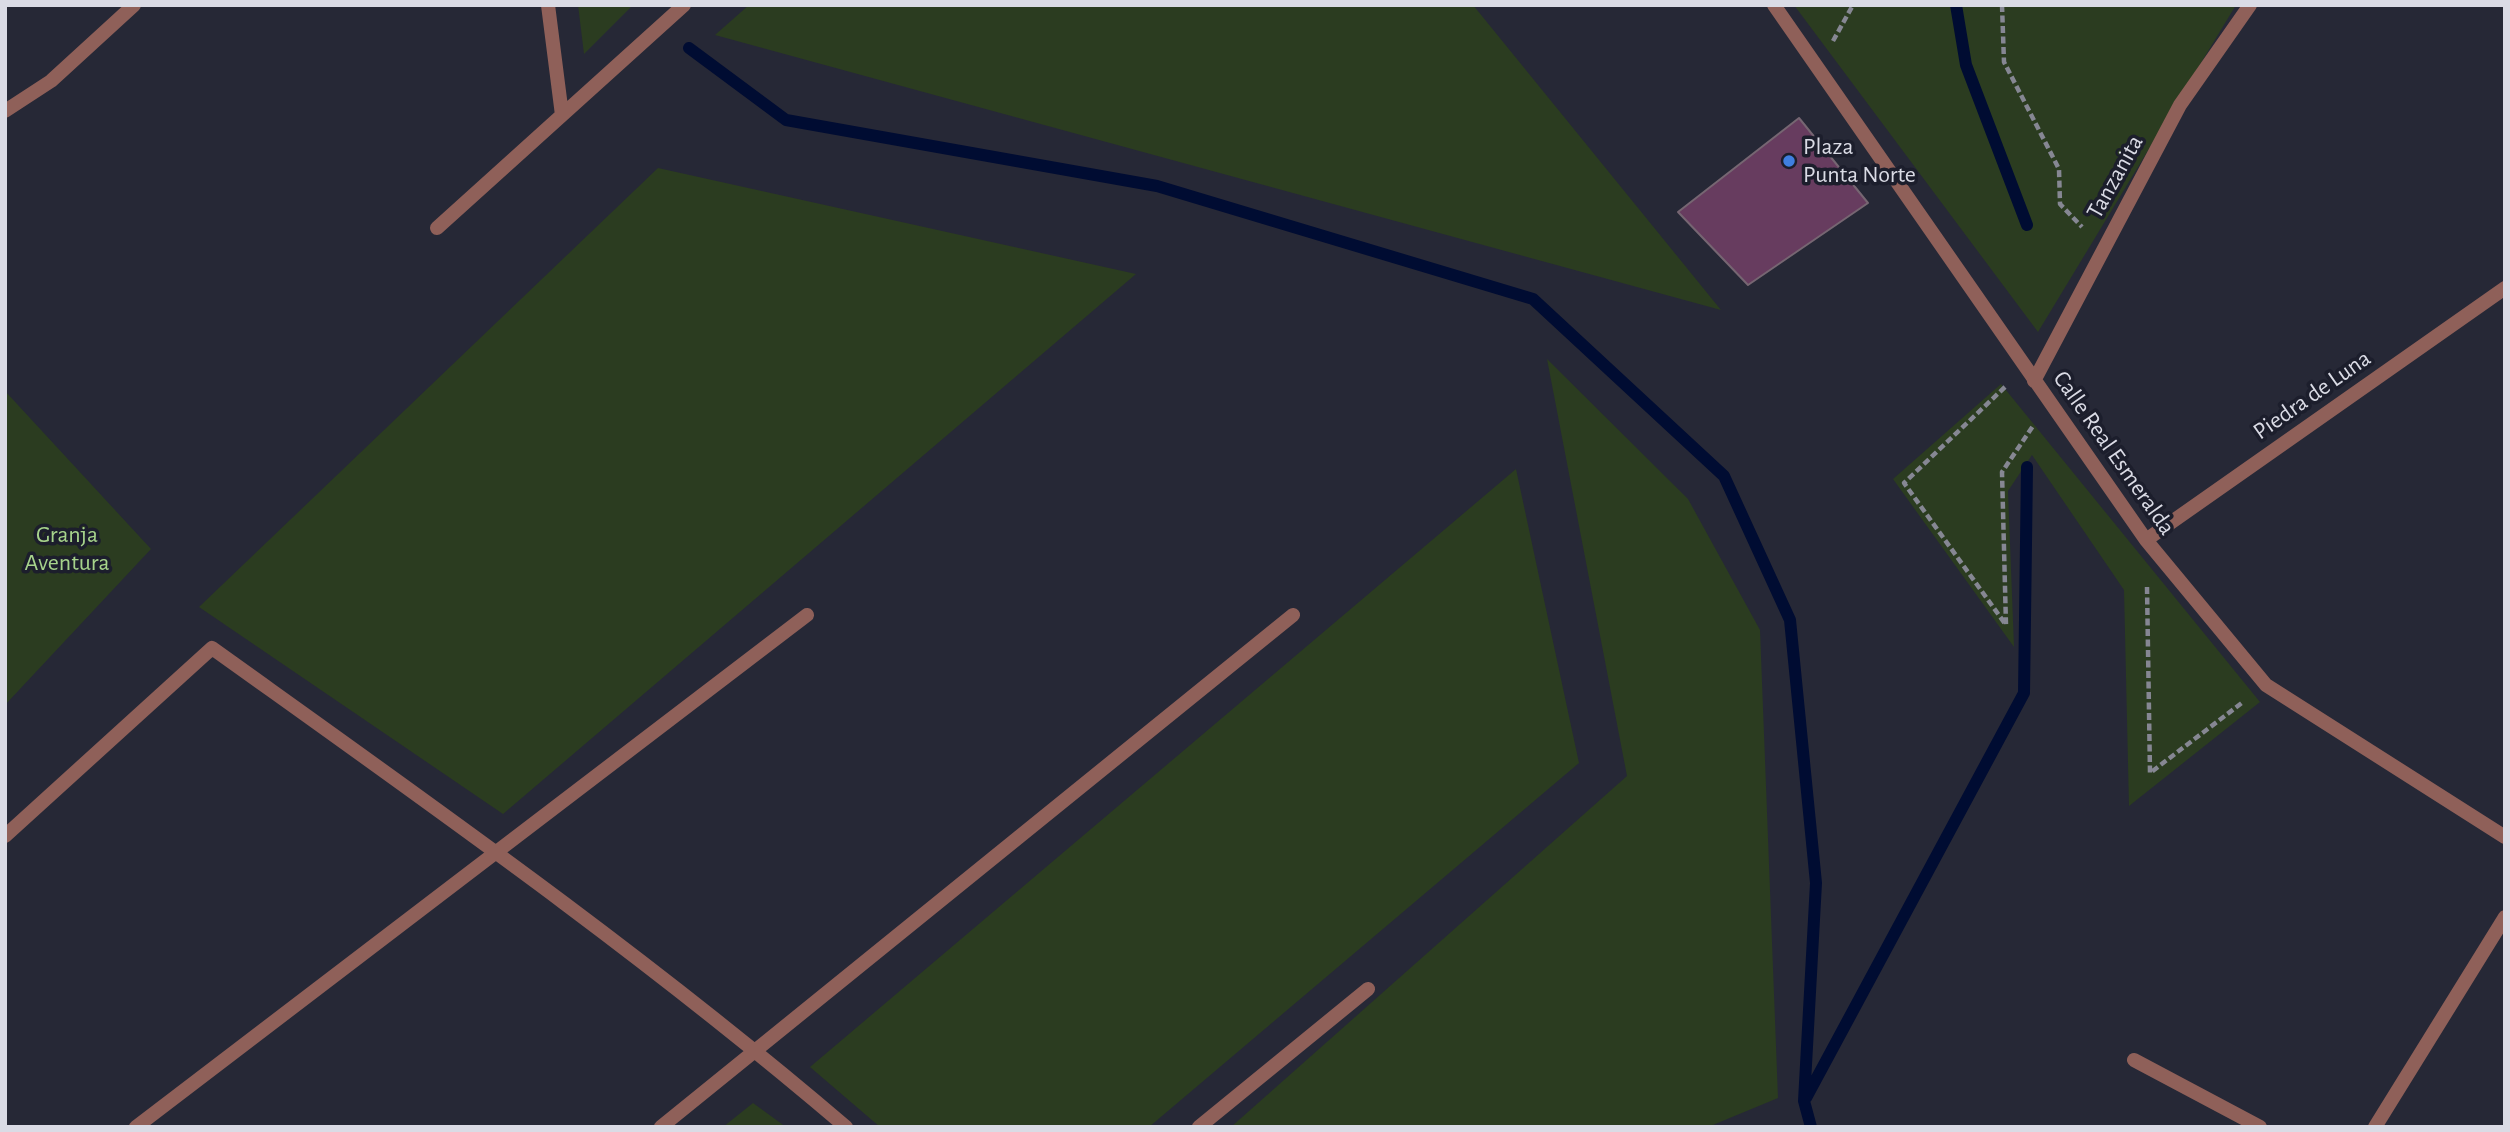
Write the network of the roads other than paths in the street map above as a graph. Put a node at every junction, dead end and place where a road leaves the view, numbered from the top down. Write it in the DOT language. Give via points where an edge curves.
graph roads {
  1 [pos="134,5"];
  2 [pos="548,5"];
  3 [pos="684,5"];
  4 [pos="1774,5"];
  5 [pos="2250,5"];
  6 [pos="5,111"];
  7 [pos="562,115"];
  8 [pos="437,228"];
  9 [pos="2505,288"];
  10 [pos="2034,380"];
  11 [pos="2146,540"];
  12 [pos="807,615"];
  13 [pos="1293,615"];
  14 [pos="5,836"];
  15 [pos="2505,837"];
  16 [pos="496,852"];
  17 [pos="2505,917"];
  18 [pos="1368,989"];
  19 [pos="756,1050"];
  20 [pos="2134,1060"];
  21 [pos="136,1127"];
  22 [pos="661,1127"];
  23 [pos="846,1127"];
  24 [pos="1199,1127"];
  25 [pos="2260,1127"];
  26 [pos="2375,1127"];
  1 -- 6 [label="street" via="51,81"];
  2 -- 7 [label="street"];
  3 -- 7 [label="street"];
  4 -- 10 [label="street, Calle Real Esmeralda"];
  5 -- 10 [label="street, Tanzanita" via="2180,105"];
  7 -- 8 [label="street"];
  9 -- 11 [label="street, Piedra de Luna"];
  10 -- 11 [label="street, Calle Real Esmeralda"];
  11 -- 15 [label="street, Calle Real Esmeralda" via="2266,685"];
  12 -- 16 [label="street"];
  13 -- 19 [label="street"];
  14 -- 16 [label="street" via="212,648"];
  16 -- 19 [label="street"];
  16 -- 21 [label="street"];
  17 -- 26 [label="street"];
  18 -- 24 [label="street"];
  19 -- 22 [label="street"];
  19 -- 23 [label="street"];
  20 -- 25 [label="street"];
}
